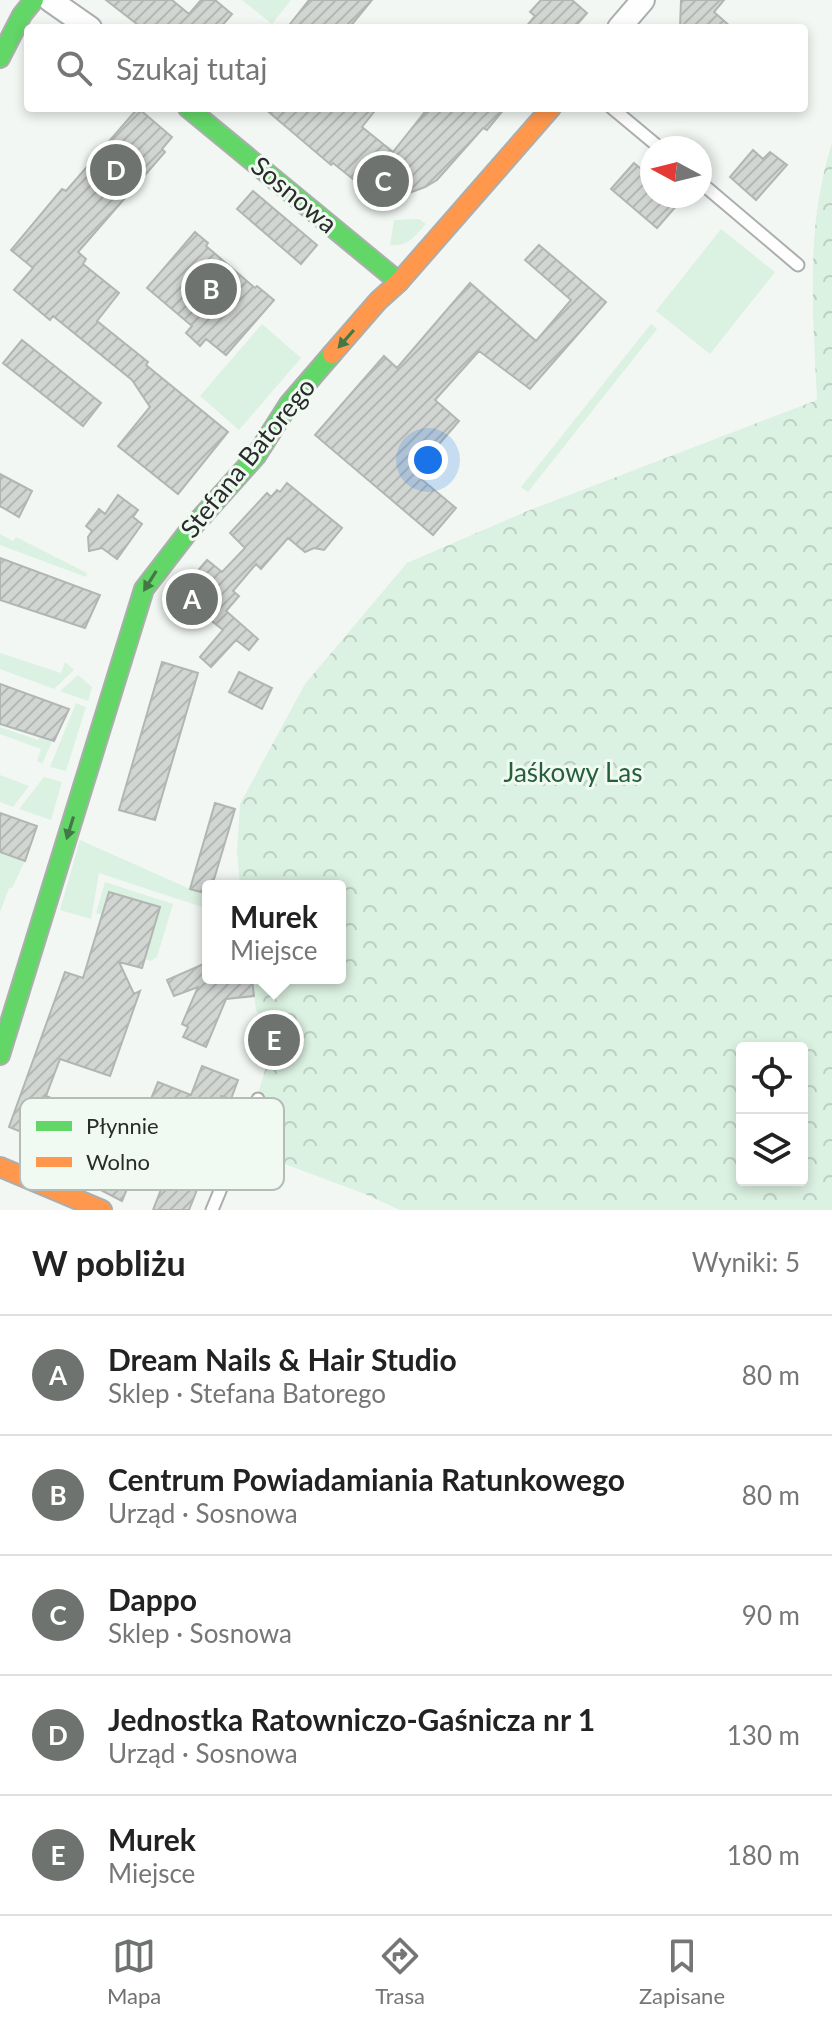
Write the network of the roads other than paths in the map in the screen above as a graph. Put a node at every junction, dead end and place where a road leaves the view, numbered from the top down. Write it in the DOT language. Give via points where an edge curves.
graph roads {
  1 [pos="34,0"];
  2 [pos="50,0"];
  3 [pos="643,0"];
  4 [pos="84,24"];
  5 [pos="622,24"];
  6 [pos="0,58"];
  7 [pos="193,112"];
  8 [pos="548,112"];
  9 [pos="617,112"];
  10 [pos="646,136"];
  11 [pos="712,192"];
  12 [pos="798,265"];
  13 [pos="399,282"];
  14 [pos="0,1055"];
  15 [pos="0,1167"];
  16 [pos="20,1175"];
  17 [pos="55,1190"];
  18 [pos="220,1190"];
  19 [pos="102,1210"];
  20 [pos="212,1210"];
  1 -- 6 [label="street"];
  2 -- 4 [label="street"];
  3 -- 5 [label="street"];
  7 -- 13 [label="street, Sosnowa"];
  8 -- 13 [label="street, Stefana Batorego"];
  9 -- 10 [label="lane"];
  11 -- 12 [label="lane"];
  13 -- 14 [label="street, Stefana Batorego, one-way" via="289,404 256,456 144,589"];
  15 -- 16 [label="street"];
  17 -- 19 [label="street"];
  18 -- 20 [label="lane"];
}
